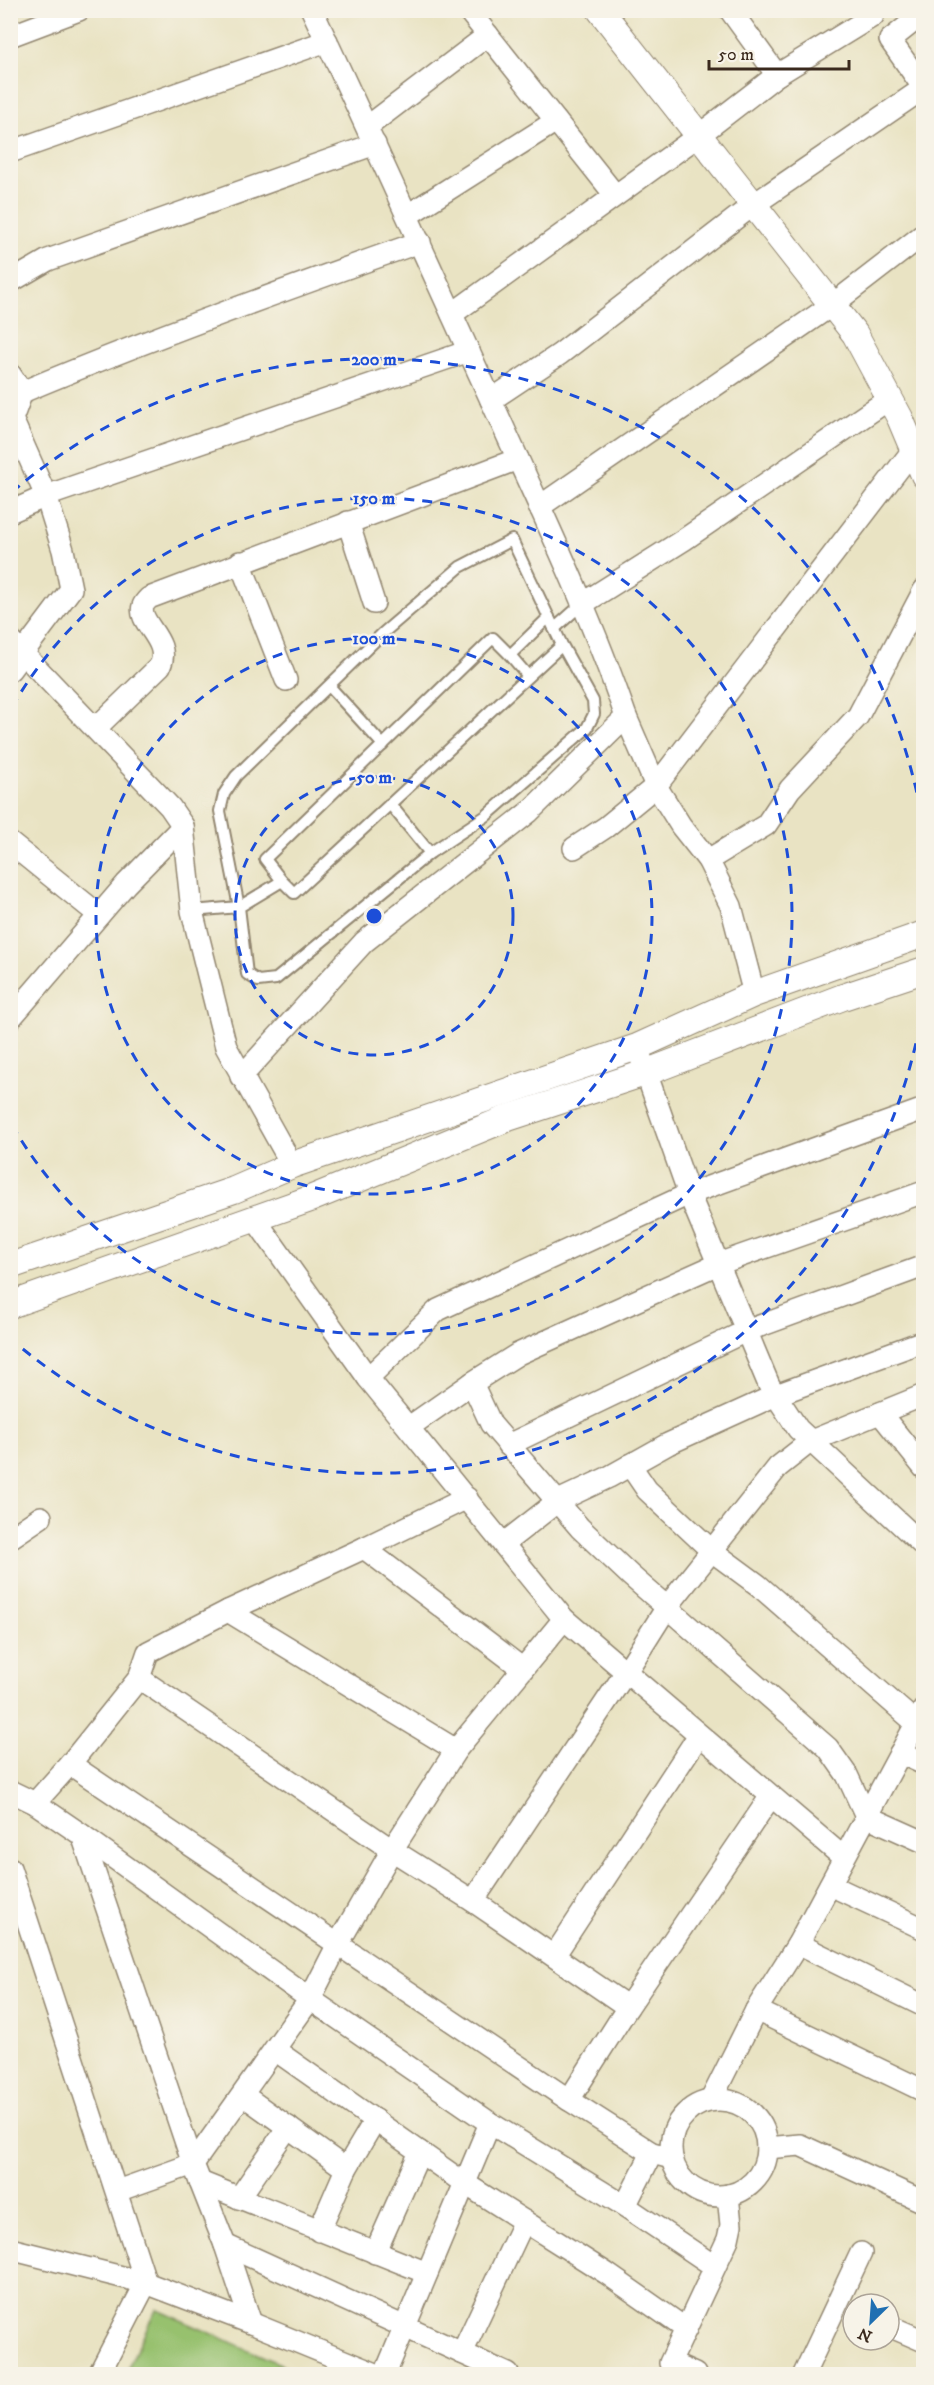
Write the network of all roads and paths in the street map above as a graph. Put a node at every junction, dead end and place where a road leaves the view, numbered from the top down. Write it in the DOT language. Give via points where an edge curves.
graph roads {
  1 [pos="79,10"];
  2 [pos="468,10"];
  3 [pos="600,10"];
  4 [pos="730,10"];
  5 [pos="924,12"];
  6 [pos="319,13"];
  7 [pos="871,13"];
  8 [pos="488,35"];
  9 [pos="10,36"];
  10 [pos="890,40"];
  11 [pos="327,41"];
  12 [pos="777,75"];
  13 [pos="923,88"];
  14 [pos="556,121"];
  15 [pos="371,135"];
  16 [pos="698,136"];
  17 [pos="10,152"];
  18 [pos="615,195"];
  19 [pos="753,205"];
  20 [pos="408,215"];
  21 [pos="924,234"];
  22 [pos="420,242"];
  23 [pos="14,274"];
  24 [pos="832,305"];
  25 [pos="452,314"];
  26 [pos="469,351"];
  27 [pos="10,374"];
  28 [pos="22,392"];
  29 [pos="889,399"];
  30 [pos="491,400"];
  31 [pos="913,450"];
  32 [pos="518,459"];
  33 [pos="924,475"];
  34 [pos="46,496"];
  35 [pos="539,507"];
  36 [pos="10,512"];
  37 [pos="348,522"];
  38 [pos="240,562"];
  39 [pos="924,590"];
  40 [pos="374,603"];
  41 [pos="582,604"];
  42 [pos="549,617"];
  43 [pos="554,630"];
  44 [pos="562,645"];
  45 [pos="17,647"];
  46 [pos="510,655"];
  47 [pos="10,670"];
  48 [pos="528,676"];
  49 [pos="286,680"];
  50 [pos="330,687"];
  51 [pos="626,717"];
  52 [pos="96,728"];
  53 [pos="383,745"];
  54 [pos="656,786"];
  55 [pos="390,804"];
  56 [pos="183,826"];
  57 [pos="10,843"];
  58 [pos="574,848"];
  59 [pos="430,852"];
  60 [pos="708,860"];
  61 [pos="282,881"];
  62 [pos="238,907"];
  63 [pos="192,911"];
  64 [pos="99,915"];
  65 [pos="924,934"];
  66 [pos="924,970"];
  67 [pos="754,994"];
  68 [pos="13,1012"];
  69 [pos="637,1047"];
  70 [pos="645,1073"];
  71 [pos="241,1077"];
  72 [pos="924,1109"];
  73 [pos="292,1165"];
  74 [pos="924,1192"];
  75 [pos="688,1194"];
  76 [pos="255,1219"];
  77 [pos="718,1264"];
  78 [pos="10,1266"];
  79 [pos="924,1266"];
  80 [pos="10,1305"];
  81 [pos="746,1331"];
  82 [pos="924,1341"];
  83 [pos="368,1378"];
  84 [pos="472,1383"];
  85 [pos="776,1395"];
  86 [pos="924,1395"];
  87 [pos="880,1413"];
  88 [pos="409,1427"];
  89 [pos="811,1441"];
  90 [pos="508,1445"];
  91 [pos="630,1466"];
  92 [pos="924,1468"];
  93 [pos="467,1498"];
  94 [pos="558,1501"];
  95 [pos="41,1517"];
  96 [pos="10,1538"];
  97 [pos="503,1544"];
  98 [pos="924,1546"];
  99 [pos="364,1548"];
  100 [pos="712,1551"];
  101 [pos="667,1607"];
  102 [pos="228,1611"];
  103 [pos="564,1619"];
  104 [pos="523,1669"];
  105 [pos="626,1672"];
  106 [pos="139,1678"];
  107 [pos="920,1716"];
  108 [pos="699,1735"];
  109 [pos="456,1750"];
  110 [pos="900,1753"];
  111 [pos="70,1764"];
  112 [pos="924,1764"];
  113 [pos="10,1791"];
  114 [pos="771,1796"];
  115 [pos="35,1803"];
  116 [pos="866,1816"];
  117 [pos="82,1835"];
  118 [pos="924,1842"];
  119 [pos="392,1850"];
  120 [pos="844,1858"];
  121 [pos="10,1868"];
  122 [pos="830,1885"];
  123 [pos="473,1901"];
  124 [pos="924,1929"];
  125 [pos="338,1944"];
  126 [pos="798,1944"];
  127 [pos="554,1956"];
  128 [pos="310,1999"];
  129 [pos="924,2006"];
  130 [pos="628,2007"];
  131 [pos="756,2010"];
  132 [pos="275,2050"];
  133 [pos="924,2091"];
  134 [pos="243,2095"];
  135 [pos="568,2100"];
  136 [pos="711,2100"];
  137 [pos="375,2120"];
  138 [pos="490,2122"];
  139 [pos="288,2127"];
  140 [pos="767,2148"];
  141 [pos="420,2152"];
  142 [pos="662,2156"];
  143 [pos="346,2169"];
  144 [pos="197,2173"];
  145 [pos="464,2183"];
  146 [pos="117,2191"];
  147 [pos="728,2195"];
  148 [pos="239,2198"];
  149 [pos="924,2202"];
  150 [pos="625,2206"];
  151 [pos="524,2221"];
  152 [pos="319,2231"];
  153 [pos="225,2245"];
  154 [pos="10,2249"];
  155 [pos="375,2253"];
  156 [pos="861,2253"];
  157 [pos="714,2266"];
  158 [pos="427,2273"];
  159 [pos="146,2283"];
  160 [pos="850,2292"];
  161 [pos="841,2314"];
  162 [pos="251,2323"];
  163 [pos="405,2326"];
  164 [pos="686,2329"];
  165 [pos="901,2331"];
  166 [pos="924,2341"];
  167 [pos="462,2353"];
  168 [pos="667,2369"];
  169 [pos="99,2374"];
  170 [pos="376,2374"];
  171 [pos="385,2374"];
  172 [pos="508,2374"];
  173 [pos="695,2374"];
  174 [pos="804,2374"];
  1 -- 9 [label="street"];
  2 -- 8 [label="street"];
  3 -- 16 [label="street"];
  4 -- 12 [label="street"];
  5 -- 10 [label="street"];
  6 -- 11 [label="street"];
  7 -- 10 [label="street"];
  7 -- 12 [label="street"];
  8 -- 14 [label="street"];
  8 -- 15 [label="street"];
  10 -- 13 [label="street"];
  11 -- 15 [label="street"];
  11 -- 17 [label="street"];
  12 -- 16 [label="street"];
  13 -- 19 [label="street"];
  14 -- 18 [label="street"];
  14 -- 20 [label="street"];
  15 -- 20 [label="street"];
  15 -- 23 [label="street"];
  16 -- 18 [label="street"];
  16 -- 19 [label="street"];
  18 -- 25 [label="street"];
  19 -- 24 [label="street"];
  19 -- 30 [label="street" via="560,354"];
  20 -- 22 [label="street"];
  21 -- 24 [label="street"];
  22 -- 25 [label="street"];
  22 -- 28 [label="street" via="244,304"];
  24 -- 29 [label="street" via="855,334"];
  24 -- 35 [label="street"];
  25 -- 26 [label="street"];
  26 -- 30 [label="street"];
  26 -- 34 [label="street"];
  27 -- 28 [label="street"];
  28 -- 34 [label="street" via="12,419"];
  29 -- 31 [label="street"];
  29 -- 41 [label="street" via="685,539"];
  30 -- 32 [label="street"];
  31 -- 33 [label="street"];
  31 -- 54 [label="street"];
  32 -- 35 [label="street"];
  32 -- 37 [label="street"];
  34 -- 36 [label="street"];
  34 -- 45 [label="street" via="71,589"];
  35 -- 41 [label="street"];
  37 -- 38 [label="street"];
  37 -- 40 [label="street"];
  38 -- 49 [label="street"];
  38 -- 52 [label="street" via="149,598 143,614 164,657 160,666"];
  39 -- 60 [label="street" via="858,716 790,789 766,825"];
  41 -- 43 [label="lane"];
  41 -- 51 [label="street"];
  42 -- 43 [label="lane"];
  42 -- 46 [label="lane"];
  42 -- 50 [label="lane" via="512,540 460,567 383,633"];
  43 -- 44 [label="lane"];
  44 -- 48 [label="lane"];
  44 -- 59 [label="lane" via="593,701 594,714 587,728 486,816"];
  45 -- 47 [label="street"];
  45 -- 52 [label="street"];
  46 -- 48 [label="lane"];
  46 -- 53 [label="lane" via="493,638"];
  48 -- 55 [label="lane"];
  50 -- 53 [label="lane"];
  50 -- 62 [label="lane" via="236,776 224,794 220,811"];
  51 -- 54 [label="street"];
  51 -- 71 [label="street" via="529,812 364,942"];
  52 -- 56 [label="street" via="171,807"];
  53 -- 61 [label="lane" via="265,859"];
  54 -- 58 [label="street"];
  54 -- 60 [label="street"];
  55 -- 59 [label="lane"];
  55 -- 61 [label="lane" via="294,893"];
  56 -- 63 [label="street"];
  56 -- 64 [label="street"];
  57 -- 64 [label="street"];
  59 -- 62 [label="lane" via="276,979 258,981 248,974"];
  60 -- 67 [label="street" via="731,906"];
  61 -- 62 [label="lane"];
  62 -- 63 [label="lane"];
  63 -- 71 [label="street" via="226,1047"];
  64 -- 68 [label="street"];
  65 -- 67 [label="street"];
  66 -- 70 [label="street"];
  67 -- 69 [label="street"];
  69 -- 70 [label="street"];
  69 -- 73 [label="street"];
  70 -- 75 [label="street"];
  70 -- 76 [label="street" via="508,1118"];
  71 -- 73 [label="street"];
  72 -- 75 [label="street"];
  73 -- 78 [label="street" via="234,1190"];
  74 -- 77 [label="street"];
  75 -- 77 [label="street"];
  75 -- 83 [label="street" via="438,1310"];
  76 -- 80 [label="street"];
  76 -- 83 [label="street"];
  77 -- 81 [label="street"];
  77 -- 84 [label="street" via="518,1354"];
  79 -- 81 [label="street"];
  81 -- 85 [label="street"];
  81 -- 90 [label="street"];
  82 -- 85 [label="street"];
  83 -- 88 [label="street"];
  84 -- 88 [label="street"];
  84 -- 90 [label="street" via="491,1424"];
  85 -- 89 [label="street" via="798,1429"];
  85 -- 91 [label="street" via="668,1444"];
  86 -- 87 [label="street"];
  87 -- 89 [label="street"];
  87 -- 92 [label="street"];
  88 -- 93 [label="street"];
  89 -- 98 [label="street"];
  89 -- 100 [label="street" via="778,1467"];
  90 -- 94 [label="street"];
  91 -- 94 [label="street"];
  91 -- 100 [label="street" via="647,1490"];
  93 -- 97 [label="street"];
  93 -- 99 [label="street"];
  94 -- 97 [label="street"];
  94 -- 101 [label="street" via="580,1528"];
  95 -- 96 [label="street"];
  97 -- 103 [label="street"];
  99 -- 102 [label="street"];
  99 -- 104 [label="street"];
  100 -- 101 [label="street"];
  100 -- 107 [label="street"];
  101 -- 105 [label="street"];
  101 -- 116 [label="street" via="828,1748 848,1775"];
  102 -- 106 [label="street" via="148,1652"];
  102 -- 109 [label="street"];
  103 -- 104 [label="street"];
  103 -- 105 [label="street"];
  104 -- 109 [label="street"];
  105 -- 108 [label="street"];
  105 -- 123 [label="street"];
  106 -- 111 [label="street"];
  106 -- 119 [label="street"];
  107 -- 110 [label="street"];
  108 -- 114 [label="street"];
  108 -- 127 [label="street"];
  109 -- 119 [label="street"];
  110 -- 112 [label="street"];
  110 -- 116 [label="street"];
  111 -- 115 [label="street"];
  111 -- 125 [label="street"];
  113 -- 115 [label="street"];
  114 -- 120 [label="street"];
  114 -- 130 [label="street"];
  115 -- 117 [label="street"];
  116 -- 118 [label="street"];
  116 -- 120 [label="street"];
  117 -- 128 [label="street"];
  117 -- 144 [label="street"];
  119 -- 123 [label="street"];
  119 -- 125 [label="street"];
  120 -- 122 [label="street"];
  121 -- 146 [label="street"];
  122 -- 124 [label="street"];
  122 -- 126 [label="street"];
  123 -- 127 [label="street"];
  125 -- 128 [label="street"];
  125 -- 135 [label="street"];
  126 -- 129 [label="street"];
  126 -- 131 [label="street"];
  127 -- 130 [label="street"];
  128 -- 132 [label="street"];
  128 -- 138 [label="street"];
  130 -- 135 [label="street"];
  131 -- 133 [label="street"];
  131 -- 136 [label="street"];
  132 -- 134 [label="street"];
  132 -- 137 [label="street"];
  134 -- 139 [label="street"];
  134 -- 144 [label="street"];
  135 -- 142 [label="street"];
  136 -- 140 [label="street" via="737,2104 750,2112 760,2124"];
  136 -- 142 [label="street" via="680,2120"];
  137 -- 141 [label="street"];
  137 -- 143 [label="street"];
  138 -- 145 [label="street"];
  138 -- 150 [label="street"];
  139 -- 143 [label="street"];
  139 -- 148 [label="street"];
  140 -- 147 [label="street" via="762,2169 754,2181"];
  140 -- 149 [label="street" via="800,2145"];
  141 -- 145 [label="street"];
  141 -- 155 [label="street"];
  142 -- 147 [label="street" via="695,2190"];
  142 -- 150 [label="street"];
  143 -- 152 [label="street"];
  144 -- 146 [label="street"];
  144 -- 148 [label="street"];
  144 -- 153 [label="street"];
  145 -- 151 [label="street"];
  145 -- 158 [label="street"];
  146 -- 159 [label="street"];
  147 -- 157 [label="street" via="731,2225"];
  148 -- 152 [label="street"];
  150 -- 157 [label="street"];
  151 -- 164 [label="street"];
  151 -- 167 [label="street"];
  152 -- 155 [label="street"];
  153 -- 162 [label="street"];
  153 -- 163 [label="street"];
  154 -- 159 [label="street"];
  155 -- 158 [label="street"];
  156 -- 160 [label="street"];
  157 -- 164 [label="street"];
  158 -- 163 [label="street"];
  159 -- 162 [label="street"];
  159 -- 169 [label="street"];
  161 -- 174 [label="street"];
  162 -- 170 [label="street"];
  163 -- 167 [label="street"];
  163 -- 171 [label="street"];
  164 -- 168 [label="street"];
  165 -- 166 [label="street"];
  167 -- 172 [label="street"];
  168 -- 173 [label="street"];
}
